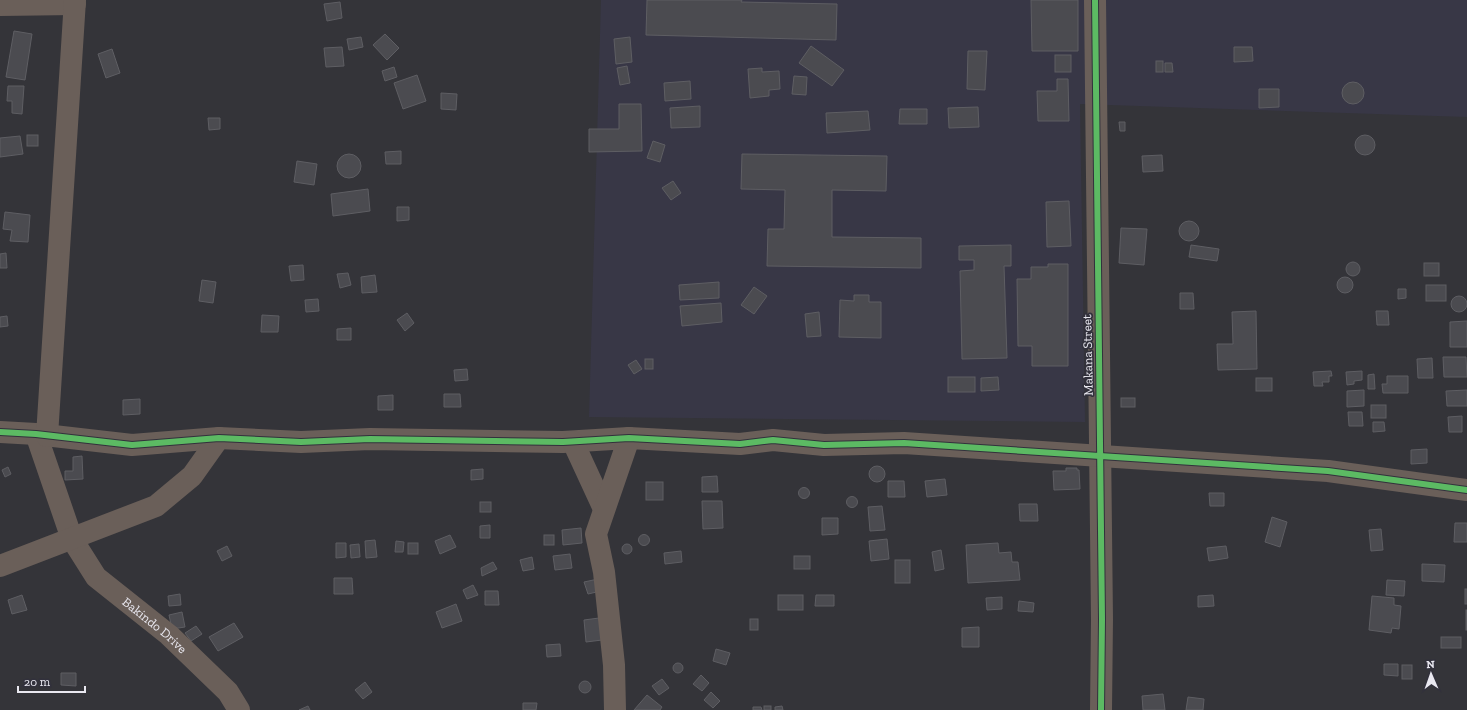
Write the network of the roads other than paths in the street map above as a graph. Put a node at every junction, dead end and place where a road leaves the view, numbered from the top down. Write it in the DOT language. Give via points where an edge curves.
graph roads {
  1 [pos="1095,0"];
  2 [pos="75,2"];
  3 [pos="0,5"];
  4 [pos="0,432"];
  5 [pos="42,435"];
  6 [pos="219,438"];
  7 [pos="629,438"];
  8 [pos="573,442"];
  9 [pos="1099,456"];
  10 [pos="1467,490"];
  11 [pos="604,509"];
  12 [pos="72,539"];
  13 [pos="0,566"];
  14 [pos="239,710"];
  15 [pos="615,710"];
  16 [pos="1101,710"];
  1 -- 9 [label="street, Makana Street"];
  2 -- 3 [label="street"];
  2 -- 5 [label="street"];
  4 -- 5 [label="street"];
  5 -- 6 [label="street" via="132,445"];
  5 -- 12 [label="street, Bakindo Drive"];
  6 -- 8 [label="street" via="301,442 370,439"];
  6 -- 12 [label="street" via="192,476 156,506"];
  7 -- 8 [label="street"];
  7 -- 9 [label="street" via="740,444 773,440 824,445 904,443"];
  7 -- 11 [label="street"];
  8 -- 11 [label="street"];
  9 -- 10 [label="street" via="1328,471"];
  9 -- 16 [label="street, Makana Street"];
  11 -- 15 [label="street" via="596,534 604,572 614,665"];
  12 -- 13 [label="street"];
  12 -- 14 [label="street, Bakindo Drive" via="96,577 169,636 228,692"];
}
